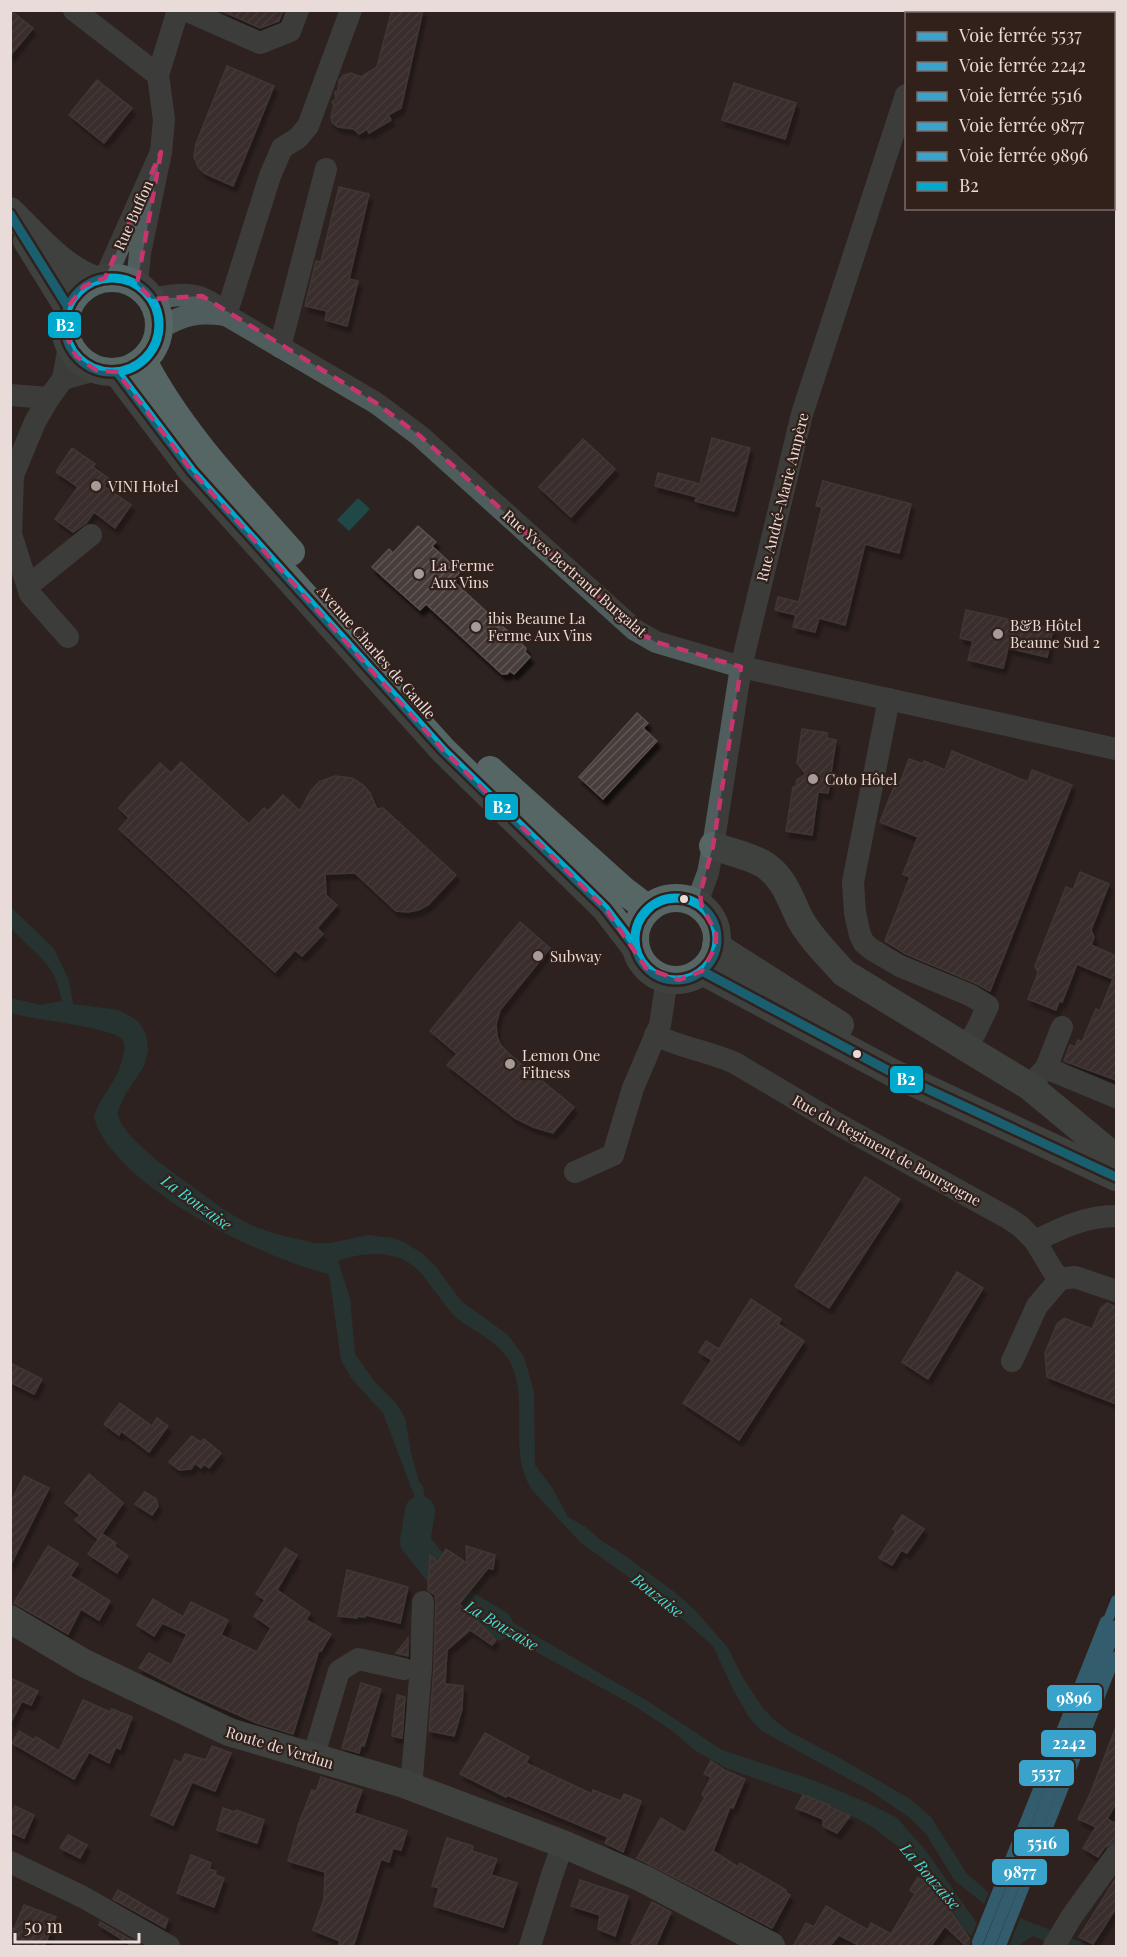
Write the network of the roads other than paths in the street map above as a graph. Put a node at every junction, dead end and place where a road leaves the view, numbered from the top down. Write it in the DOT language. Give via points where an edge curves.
graph roads {
  1 [pos="74,10"];
  2 [pos="177,10"];
  3 [pos="185,10"];
  4 [pos="298,10"];
  5 [pos="351,10"];
  6 [pos="158,75"];
  7 [pos="905,98"];
  8 [pos="161,152"];
  9 [pos="326,169"];
  10 [pos="10,212"];
  11 [pos="101,279"];
  12 [pos="144,291"];
  13 [pos="68,307"];
  14 [pos="226,315"];
  15 [pos="159,330"];
  16 [pos="69,346"];
  17 [pos="280,347"];
  18 [pos="143,361"];
  19 [pos="106,371"];
  20 [pos="63,380"];
  21 [pos="10,395"];
  22 [pos="49,398"];
  23 [pos="24,431"];
  24 [pos="91,535"];
  25 [pos="28,586"];
  26 [pos="68,637"];
  27 [pos="741,667"];
  28 [pos="889,699"];
  29 [pos="1116,749"];
  30 [pos="713,846"];
  31 [pos="702,908"];
  32 [pos="648,909"];
  33 [pos="716,946"];
  34 [pos="635,947"];
  35 [pos="702,970"];
  36 [pos="667,979"];
  37 [pos="1062,1027"];
  38 [pos="655,1035"];
  39 [pos="965,1046"];
  40 [pos="1038,1077"];
  41 [pos="1116,1097"];
  42 [pos="1116,1158"];
  43 [pos="1116,1166"];
  44 [pos="574,1173"];
  45 [pos="1116,1177"];
  46 [pos="1116,1216"];
  47 [pos="1035,1241"];
  48 [pos="1060,1279"];
  49 [pos="1116,1291"];
  50 [pos="1012,1360"];
  51 [pos="423,1602"];
  52 [pos="10,1619"];
  53 [pos="404,1669"];
  54 [pos="313,1758"];
  55 [pos="411,1788"];
  56 [pos="563,1844"];
  57 [pos="1116,1855"];
  58 [pos="10,1862"];
  59 [pos="1059,1939"];
  60 [pos="169,1947"];
  61 [pos="530,1947"];
  62 [pos="771,1947"];
  1 -- 6 [label="street"];
  2 -- 6 [label="street, Rue Buffon"];
  3 -- 4 [label="street" via="260,43 290,32"];
  5 -- 14 [label="street" via="308,126 282,148 274,166"];
  6 -- 8 [label="street, Rue Buffon" via="164,120"];
  7 -- 27 [label="street, Rue André-Marie Ampère" via="802,414"];
  8 -- 11 [label="street, Rue Buffon"];
  8 -- 12 [label="street, Rue Buffon" via="140,253"];
  9 -- 17 [label="street"];
  10 -- 11 [label="main road" via="81,275"];
  10 -- 13 [label="main road"];
  11 -- 12 [label="main road" via="127,280"];
  11 -- 13 [label="main road" via="84,286"];
  12 -- 14 [label="street, Rue Yves Bertrand Burgalat" via="202,296"];
  12 -- 15 [label="main road" via="159,319"];
  13 -- 16 [label="main road" via="64,327"];
  14 -- 15 [label="street, Rue Yves Bertrand Burgalat" via="203,312 183,316"];
  14 -- 17 [label="street, Rue Yves Bertrand Burgalat"];
  15 -- 18 [label="main road"];
  16 -- 19 [label="main road, Avenue Charles de Gaulle" via="85,364"];
  16 -- 20 [label="street"];
  17 -- 27 [label="street, Rue Yves Bertrand Burgalat" via="376,403 420,436 636,630 656,642"];
  18 -- 19 [label="main road" via="131,369"];
  18 -- 32 [label="main road, Avenue Charles de Gaulle" via="201,449 444,728"];
  19 -- 20 [label="street"];
  19 -- 34 [label="main road, Avenue Charles de Gaulle" via="427,732 605,908"];
  20 -- 22 [label="street"];
  21 -- 22 [label="street"];
  22 -- 23 [label="street"];
  23 -- 25 [label="street" via="13,475 11,534"];
  24 -- 25 [label="street"];
  25 -- 26 [label="street" via="30,594"];
  27 -- 28 [label="street, Rue Yves Bertrand Burgalat"];
  27 -- 30 [label="street, Rue André-Marie Ampère"];
  28 -- 29 [label="street, Rue Yves Bertrand Burgalat"];
  28 -- 39 [label="street" via="853,882 855,913 860,935 871,949 988,1006"];
  30 -- 31 [label="street, Rue André-Marie Ampère" via="700,894"];
  30 -- 39 [label="main road" via="764,864 778,876 801,920 844,973"];
  31 -- 32 [label="main road" via="680,899 657,903"];
  31 -- 33 [label="main road" via="716,932"];
  32 -- 34 [label="main road" via="639,921"];
  33 -- 35 [label="main road"];
  33 -- 43 [label="main road" via="889,1056 1005,1118"];
  34 -- 36 [label="main road, Avenue Charles de Gaulle" via="646,968"];
  35 -- 36 [label="main road" via="691,977"];
  35 -- 45 [label="main road" via="893,1073"];
  36 -- 38 [label="street"];
  37 -- 40 [label="street"];
  38 -- 44 [label="street" via="633,1088 613,1155"];
  38 -- 47 [label="street, Rue du Regiment de Bourgogne" via="672,1044 735,1062 1008,1218"];
  39 -- 40 [label="main road"];
  40 -- 41 [label="street"];
  40 -- 42 [label="main road"];
  46 -- 47 [label="street" via="1082,1220"];
  47 -- 48 [label="street, Rue du Regiment de Bourgogne"];
  48 -- 49 [label="street" via="1075,1277"];
  48 -- 50 [label="street" via="1037,1306"];
  51 -- 55 [label="street"];
  52 -- 54 [label="main road, Route de Verdun" via="84,1663 229,1732"];
  53 -- 54 [label="street" via="358,1659 339,1671"];
  54 -- 55 [label="main road, Route de Verdun"];
  55 -- 56 [label="main road, Route de Verdun"];
  56 -- 61 [label="street"];
  56 -- 62 [label="main road, Route de Verdun" via="642,1878"];
  57 -- 59 [label="street"];
  58 -- 60 [label="street" via="83,1897"];
}
